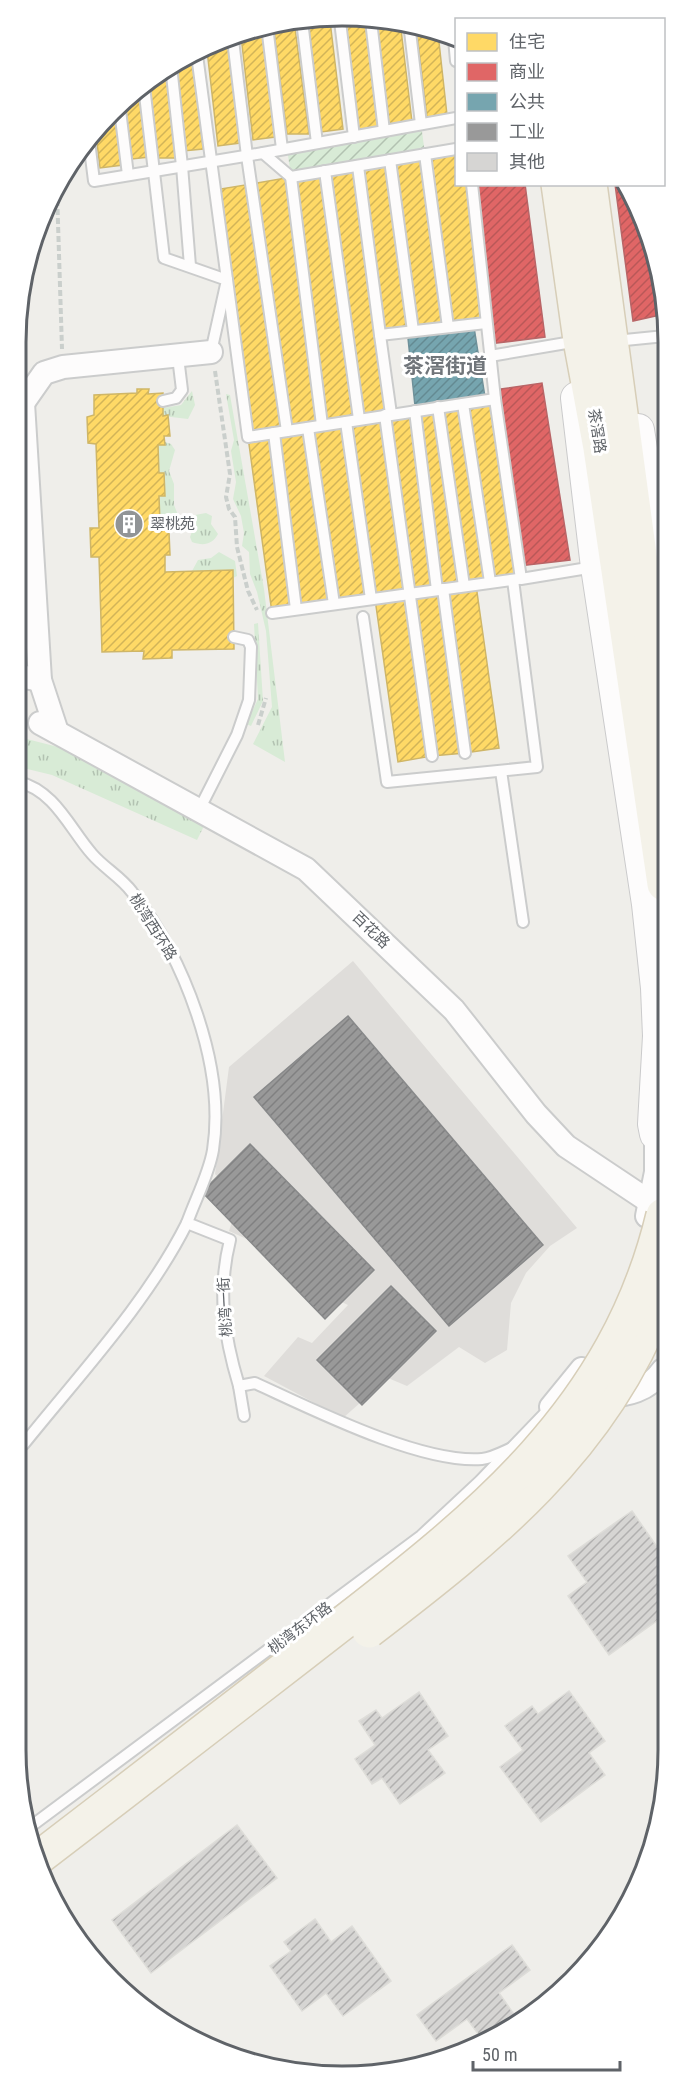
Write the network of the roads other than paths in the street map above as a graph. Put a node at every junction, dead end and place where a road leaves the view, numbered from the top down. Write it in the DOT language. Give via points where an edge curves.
graph roads {
  1 [pos="341,26"];
  2 [pos="372,27"];
  3 [pos="303,28"];
  4 [pos="410,33"];
  5 [pos="268,34"];
  6 [pos="234,45"];
  7 [pos="198,60"];
  8 [pos="172,75"];
  9 [pos="145,94"];
  10 [pos="121,116"];
  11 [pos="455,118"];
  12 [pos="421,124"];
  13 [pos="384,131"];
  14 [pos="354,136"];
  15 [pos="317,142"];
  16 [pos="282,149"];
  17 [pos="455,149"];
  18 [pos="90,150"];
  19 [pos="263,153"];
  20 [pos="426,154"];
  21 [pos="247,156"];
  22 [pos="390,160"];
  23 [pos="210,162"];
  24 [pos="183,166"];
  25 [pos="358,166"];
  26 [pos="155,171"];
  27 [pos="325,171"];
  28 [pos="128,175"];
  29 [pos="291,177"];
  30 [pos="472,186"];
  31 [pos="558,186"];
  32 [pos="590,186"];
  33 [pos="190,266"];
  34 [pos="227,280"];
  35 [pos="486,323"];
  36 [pos="448,327"];
  37 [pos="413,331"];
  38 [pos="380,335"];
  39 [pos="658,337"];
  40 [pos="596,341"];
  41 [pos="211,352"];
  42 [pos="490,356"];
  43 [pos="178,357"];
  44 [pos="26,396"];
  45 [pos="495,399"];
  46 [pos="163,401"];
  47 [pos="463,404"];
  48 [pos="438,408"];
  49 [pos="415,411"];
  50 [pos="388,415"];
  51 [pos="359,419"];
  52 [pos="346,422"];
  53 [pos="322,426"];
  54 [pos="308,428"];
  55 [pos="287,431"];
  56 [pos="274,433"];
  57 [pos="26,540"];
  58 [pos="658,558"];
  59 [pos="597,567"];
  60 [pos="517,579"];
  61 [pos="490,582"];
  62 [pos="464,586"];
  63 [pos="440,590"];
  64 [pos="409,594"];
  65 [pos="371,599"];
  66 [pos="334,604"];
  67 [pos="296,609"];
  68 [pos="272,612"];
  69 [pos="363,617"];
  70 [pos="234,638"];
  71 [pos="644,676"];
  72 [pos="30,678"];
  73 [pos="658,716"];
  74 [pos="214,751"];
  75 [pos="465,753"];
  76 [pos="226,756"];
  77 [pos="432,756"];
  78 [pos="501,771"];
  79 [pos="26,786"];
  80 [pos="199,810"];
  81 [pos="658,822"];
  82 [pos="523,922"];
  83 [pos="658,1038"];
  84 [pos="658,1155"];
  85 [pos="656,1209"];
  86 [pos="187,1223"];
  87 [pos="658,1302"];
  88 [pos="615,1314"];
  89 [pos="658,1372"];
  90 [pos="658,1376"];
  91 [pos="239,1386"];
  92 [pos="551,1407"];
  93 [pos="244,1416"];
  94 [pos="26,1440"];
  95 [pos="512,1449"];
  96 [pos="35,1824"];
  97 [pos="43,1854"];
  98 [pos="52,1875"];
  1 -- 14 [label="lane"];
  2 -- 13 [label="lane"];
  3 -- 15 [label="lane"];
  4 -- 12 [label="lane"];
  5 -- 16 [label="lane"];
  6 -- 21 [label="lane"];
  7 -- 23 [label="lane"];
  8 -- 24 [label="lane"];
  9 -- 26 [label="lane"];
  10 -- 28 [label="lane"];
  11 -- 12 [label="lane"];
  12 -- 13 [label="lane"];
  13 -- 14 [label="lane"];
  14 -- 15 [label="lane"];
  15 -- 16 [label="lane"];
  16 -- 19 [label="lane"];
  17 -- 20 [label="lane"];
  18 -- 28 [label="lane" via="94,181"];
  19 -- 21 [label="lane"];
  19 -- 29 [label="lane"];
  20 -- 22 [label="lane"];
  20 -- 36 [label="lane"];
  21 -- 23 [label="lane"];
  21 -- 55 [label="lane"];
  22 -- 25 [label="lane"];
  22 -- 37 [label="lane"];
  23 -- 24 [label="lane"];
  23 -- 34 [label="lane"];
  24 -- 26 [label="lane"];
  24 -- 33 [label="lane"];
  25 -- 27 [label="lane"];
  25 -- 38 [label="lane"];
  26 -- 28 [label="lane"];
  26 -- 33 [label="lane" via="164,258"];
  27 -- 29 [label="lane"];
  27 -- 51 [label="lane"];
  29 -- 53 [label="lane"];
  30 -- 35 [label="lane"];
  31 -- 40 [label="main road, 茶滘路"];
  32 -- 40 [label="main road, 茶滘路"];
  33 -- 34 [label="lane"];
  34 -- 41 [label="lane"];
  34 -- 56 [label="lane" via="248,437"];
  35 -- 36 [label="lane"];
  35 -- 42 [label="lane"];
  36 -- 37 [label="lane"];
  37 -- 38 [label="lane"];
  38 -- 50 [label="lane"];
  39 -- 40 [label="lane"];
  40 -- 42 [label="lane"];
  40 -- 58 [label="street" via="626,374"];
  40 -- 59 [label="street" via="576,384"];
  40 -- 71 [label="main road, 茶滘路" via="600,448"];
  41 -- 43 [label="street"];
  42 -- 45 [label="lane"];
  43 -- 44 [label="street" via="63,367 44,373"];
  43 -- 46 [label="lane" via="182,390 176,398"];
  45 -- 47 [label="lane"];
  45 -- 60 [label="lane"];
  47 -- 48 [label="lane"];
  47 -- 61 [label="lane"];
  48 -- 49 [label="lane"];
  48 -- 62 [label="lane"];
  49 -- 50 [label="lane"];
  49 -- 63 [label="lane"];
  50 -- 51 [label="lane"];
  50 -- 64 [label="lane"];
  51 -- 52 [label="lane"];
  52 -- 53 [label="lane"];
  52 -- 65 [label="lane"];
  53 -- 54 [label="lane"];
  54 -- 55 [label="lane"];
  54 -- 66 [label="lane"];
  55 -- 56 [label="lane"];
  56 -- 67 [label="lane"];
  57 -- 72 [label="street"];
  59 -- 60 [label="lane"];
  59 -- 83 [label="street" via="648,904"];
  60 -- 61 [label="lane"];
  60 -- 78 [label="lane" via="537,767"];
  61 -- 62 [label="lane"];
  62 -- 63 [label="lane"];
  63 -- 64 [label="lane"];
  63 -- 75 [label="lane"];
  64 -- 65 [label="lane"];
  64 -- 77 [label="lane"];
  65 -- 66 [label="lane"];
  66 -- 67 [label="lane"];
  67 -- 68 [label="lane"];
  69 -- 78 [label="lane" via="387,782"];
  70 -- 76 [label="lane" via="248,640 251,647 252,684"];
  71 -- 73 [label="main road"];
  71 -- 81 [label="main road"];
  72 -- 80 [label="street, 百花路" via="49,728"];
  74 -- 76 [label="lane"];
  76 -- 80 [label="lane"];
  78 -- 82 [label="lane"];
  79 -- 86 [label="lane, 桃湾西环路" via="57,806 93,855 130,889 174,958 213,1072 213,1151"];
  80 -- 85 [label="street, 百花路" via="306,869 454,1010 566,1146"];
  84 -- 85 [label="street"];
  85 -- 88 [label="street"];
  85 -- 97 [label="main road, bridge" via="646,1272 626,1322 574,1409 509,1483 388,1588"];
  86 -- 91 [label="lane, 桃湾一街" via="230,1240 222,1271 223,1300 227,1344"];
  86 -- 94 [label="lane" via="148,1287"];
  87 -- 98 [label="main road, bridge" via="631,1364 603,1408 570,1454 498,1528"];
  88 -- 89 [label="street" via="604,1350 609,1367 637,1379"];
  88 -- 92 [label="street" via="588,1361"];
  90 -- 92 [label="street" via="641,1390 626,1395"];
  91 -- 93 [label="lane, 桃湾一街"];
  91 -- 95 [label="lane" via="255,1383 348,1425 424,1450 483,1459"];
  92 -- 95 [label="lane, 桃湾东环路"];
  95 -- 96 [label="lane, 桃湾东环路" via="421,1536"];
}
